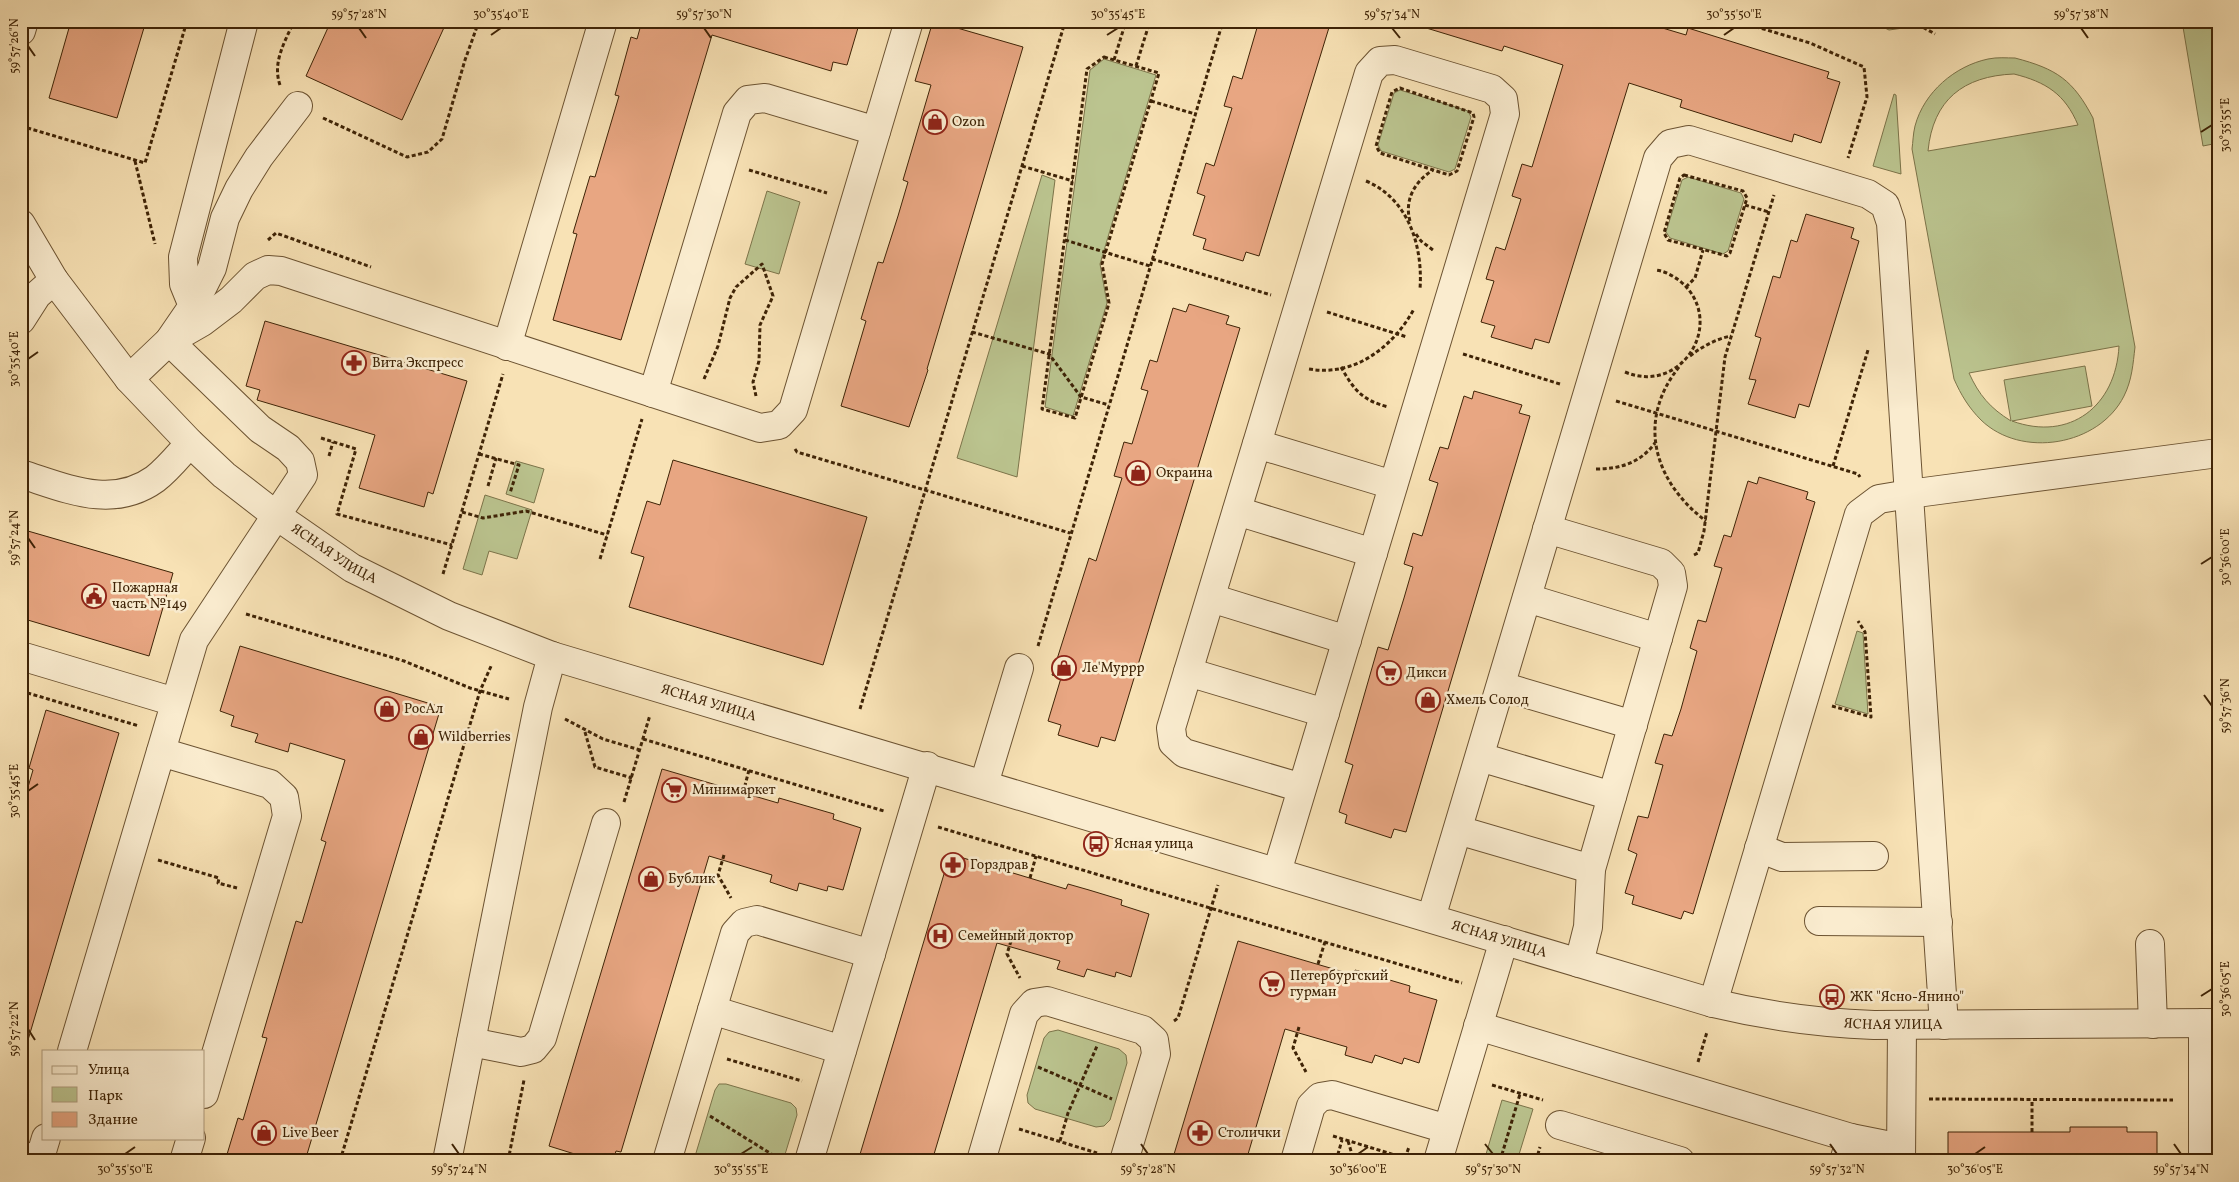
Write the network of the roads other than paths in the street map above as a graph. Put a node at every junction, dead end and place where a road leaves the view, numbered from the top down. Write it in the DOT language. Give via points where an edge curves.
graph roads {
  1 [pos="24,21"];
  2 [pos="244,21"];
  3 [pos="603,21"];
  4 [pos="909,21"];
  5 [pos="21,31"];
  6 [pos="298,106"];
  7 [pos="876,131"];
  8 [pos="21,224"];
  9 [pos="54,280"];
  10 [pos="192,306"];
  11 [pos="21,320"];
  12 [pos="168,341"];
  13 [pos="509,347"];
  14 [pos="129,379"];
  15 [pos="651,393"];
  16 [pos="190,443"];
  17 [pos="1257,444"];
  18 [pos="2218,452"];
  19 [pos="21,474"];
  20 [pos="1393,485"];
  21 [pos="1909,494"];
  22 [pos="1237,511"];
  23 [pos="277,516"];
  24 [pos="1547,529"];
  25 [pos="1373,553"];
  26 [pos="1211,598"];
  27 [pos="1526,598"];
  28 [pos="1658,638"];
  29 [pos="1347,640"];
  30 [pos="21,656"];
  31 [pos="552,656"];
  32 [pos="1030,661"];
  33 [pos="1188,672"];
  34 [pos="1501,686"];
  35 [pos="176,702"];
  36 [pos="1325,712"];
  37 [pos="1633,725"];
  38 [pos="164,743"];
  39 [pos="1480,756"];
  40 [pos="927,766"];
  41 [pos="984,784"];
  42 [pos="1302,788"];
  43 [pos="1612,796"];
  44 [pos="606,823"];
  45 [pos="1458,830"];
  46 [pos="1759,848"];
  47 [pos="1874,856"];
  48 [pos="1592,869"];
  49 [pos="1277,872"];
  50 [pos="1431,918"];
  51 [pos="1819,921"];
  52 [pos="1938,922"];
  53 [pos="1504,940"];
  54 [pos="2150,944"];
  55 [pos="871,954"];
  56 [pos="1580,963"];
  57 [pos="712,1010"];
  58 [pos="1711,1013"];
  59 [pos="2210,1023"];
  60 [pos="2154,1024"];
  61 [pos="1902,1025"];
  62 [pos="1944,1025"];
  63 [pos="1478,1026"];
  64 [pos="471,1042"];
  65 [pos="72,1050"];
  66 [pos="842,1050"];
  67 [pos="205,1091"];
  68 [pos="1560,1125"];
  69 [pos="1447,1130"];
  70 [pos="45,1140"];
  71 [pos="189,1140"];
  72 [pos="1848,1149"];
  73 [pos="1901,1154"];
  74 [pos="21,1155"];
  75 [pos="184,1161"];
  76 [pos="447,1161"];
  77 [pos="667,1161"];
  78 [pos="809,1161"];
  79 [pos="981,1161"];
  80 [pos="1124,1161"];
  81 [pos="1295,1161"];
  82 [pos="1438,1161"];
  83 [pos="1680,1161"];
  84 [pos="2203,1161"];
  1 -- 5 [label="street"];
  2 -- 10 [label="street" via="183,257 184,284"];
  3 -- 13 [label="street"];
  4 -- 7 [label="street"];
  6 -- 10 [label="street" via="239,189 225,218 212,268"];
  7 -- 15 [label="street" via="765,98 748,100 737,113"];
  7 -- 15 [label="street" via="793,410 780,425 760,428"];
  8 -- 9 [label="street, ЯСНАЯ УЛИЦА"];
  9 -- 11 [label="street" via="37,295"];
  9 -- 14 [label="street, ЯСНАЯ УЛИЦА"];
  10 -- 12 [label="street"];
  12 -- 13 [label="street" via="202,322 255,276 268,270 281,271"];
  12 -- 14 [label="street"];
  12 -- 23 [label="street" via="260,429 288,448 300,461 303,475"];
  13 -- 15 [label="street"];
  14 -- 16 [label="street, ЯСНАЯ УЛИЦА"];
  16 -- 19 [label="street" via="155,479 137,489 111,496 87,494"];
  16 -- 23 [label="street, ЯСНАЯ УЛИЦА" via="224,475"];
  17 -- 20 [label="street"];
  17 -- 20 [label="street" via="1369,73 1380,61 1395,60 1492,89 1503,100 1505,114"];
  17 -- 22 [label="street"];
  18 -- 21 [label="street"];
  20 -- 25 [label="street"];
  21 -- 24 [label="street" via="1891,223 1885,206 1868,194 1689,140 1670,144 1658,158"];
  21 -- 46 [label="street" via="1879,500 1859,514"];
  21 -- 52 [label="street"];
  22 -- 25 [label="street"];
  22 -- 26 [label="street"];
  23 -- 31 [label="street, ЯСНАЯ УЛИЦА" via="352,568 449,616"];
  23 -- 35 [label="street" via="194,640"];
  24 -- 27 [label="street"];
  24 -- 28 [label="street" via="1661,564 1671,573 1673,586"];
  25 -- 29 [label="street"];
  26 -- 29 [label="street"];
  26 -- 33 [label="street"];
  27 -- 28 [label="street"];
  27 -- 34 [label="street"];
  28 -- 37 [label="street"];
  29 -- 36 [label="street"];
  30 -- 35 [label="street"];
  31 -- 40 [label="street, ЯСНАЯ УЛИЦА"];
  31 -- 64 [label="street" via="538,707"];
  32 -- 41 [label="street"];
  33 -- 36 [label="street"];
  33 -- 42 [label="street" via="1171,728 1173,743 1184,752"];
  34 -- 37 [label="street"];
  34 -- 39 [label="street"];
  35 -- 38 [label="street"];
  36 -- 42 [label="street"];
  37 -- 43 [label="street"];
  38 -- 65 [label="street"];
  38 -- 67 [label="street" via="270,784 284,797 287,816"];
  39 -- 43 [label="street"];
  39 -- 45 [label="street"];
  40 -- 41 [label="street, ЯСНАЯ УЛИЦА"];
  40 -- 55 [label="street"];
  41 -- 49 [label="street, ЯСНАЯ УЛИЦА"];
  42 -- 49 [label="street"];
  43 -- 48 [label="street"];
  44 -- 64 [label="street" via="542,1038 533,1049 521,1052"];
  45 -- 48 [label="street"];
  45 -- 50 [label="street"];
  46 -- 47 [label="street" via="1782,857"];
  46 -- 58 [label="street"];
  48 -- 56 [label="street" via="1588,927"];
  49 -- 50 [label="street, ЯСНАЯ УЛИЦА"];
  50 -- 53 [label="street, ЯСНАЯ УЛИЦА"];
  51 -- 52 [label="street"];
  52 -- 62 [label="street"];
  53 -- 56 [label="street, ЯСНАЯ УЛИЦА"];
  53 -- 63 [label="street"];
  54 -- 60 [label="street"];
  55 -- 57 [label="street" via="757,920 744,923 735,933"];
  55 -- 66 [label="street"];
  56 -- 58 [label="street, ЯСНАЯ УЛИЦА"];
  57 -- 66 [label="street"];
  57 -- 77 [label="street"];
  58 -- 61 [label="street, ЯСНАЯ УЛИЦА" via="1829,1024"];
  59 -- 60 [label="street, ЯСНАЯ УЛИЦА"];
  59 -- 84 [label="street" via="2203,1100"];
  60 -- 62 [label="street, ЯСНАЯ УЛИЦА"];
  61 -- 62 [label="street, ЯСНАЯ УЛИЦА"];
  61 -- 73 [label="street"];
  63 -- 69 [label="street"];
  63 -- 72 [label="street" via="1690,1090"];
  64 -- 76 [label="street"];
  66 -- 78 [label="street"];
  68 -- 83 [label="street"];
  69 -- 81 [label="street" via="1332,1095 1320,1097 1311,1106"];
  69 -- 82 [label="street"];
  70 -- 74 [label="street" via="39,1161"];
  71 -- 75 [label="street"];
  72 -- 73 [label="street"];
  79 -- 80 [label="street" via="1024,1014 1034,1003 1047,1001 1143,1030 1154,1040 1156,1054"];
}
